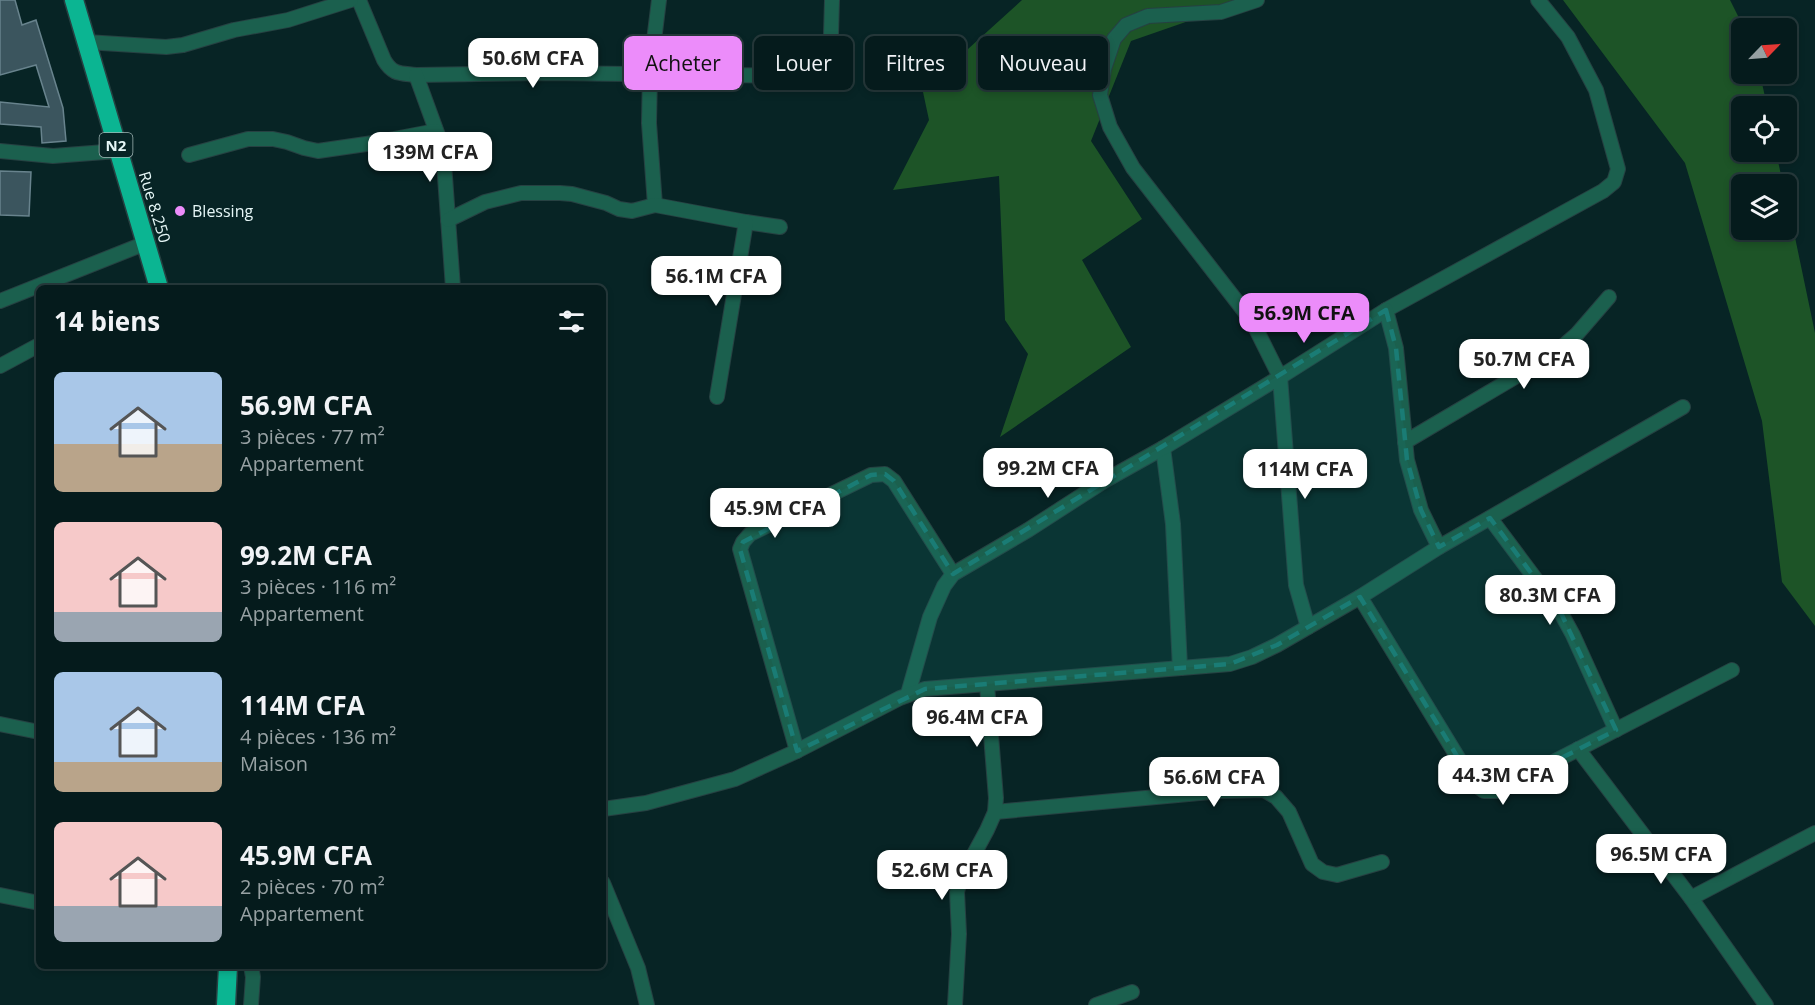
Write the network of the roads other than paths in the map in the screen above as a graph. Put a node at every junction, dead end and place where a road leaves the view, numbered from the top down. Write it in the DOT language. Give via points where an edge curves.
graph roads {
  1 [pos="351,0"];
  2 [pos="359,0"];
  3 [pos="659,0"];
  4 [pos="832,0"];
  5 [pos="1257,0"];
  6 [pos="1538,0"];
  7 [pos="76,1"];
  8 [pos="655,36"];
  9 [pos="86,42"];
  10 [pos="624,73"];
  11 [pos="416,75"];
  12 [pos="742,75"];
  13 [pos="650,90"];
  14 [pos="436,131"];
  15 [pos="0,151"];
  16 [pos="118,151"];
  17 [pos="189,155"];
  18 [pos="655,205"];
  19 [pos="448,220"];
  20 [pos="746,222"];
  21 [pos="780,227"];
  22 [pos="146,243"];
  23 [pos="40,285"];
  24 [pos="158,285"];
  25 [pos="453,285"];
  26 [pos="36,287"];
  27 [pos="1610,297"];
  28 [pos="0,301"];
  29 [pos="1386,310"];
  30 [pos="36,347"];
  31 [pos="0,366"];
  32 [pos="1280,377"];
  33 [pos="717,397"];
  34 [pos="1683,407"];
  35 [pos="1405,442"];
  36 [pos="1163,448"];
  37 [pos="1490,518"];
  38 [pos="1439,547"];
  39 [pos="953,574"];
  40 [pos="1360,597"];
  41 [pos="1308,627"];
  42 [pos="1180,668"];
  43 [pos="1732,670"];
  44 [pos="987,685"];
  45 [pos="908,694"];
  46 [pos="0,724"];
  47 [pos="1616,730"];
  48 [pos="36,731"];
  49 [pos="1578,749"];
  50 [pos="797,751"];
  51 [pos="606,809"];
  52 [pos="995,812"];
  53 [pos="1815,833"];
  54 [pos="1382,862"];
  55 [pos="606,890"];
  56 [pos="0,895"];
  57 [pos="1691,898"];
  58 [pos="36,902"];
  59 [pos="228,969"];
  60 [pos="252,969"];
  61 [pos="1132,992"];
  62 [pos="226,1005"];
  63 [pos="252,1005"];
  64 [pos="647,1005"];
  65 [pos="955,1005"];
  66 [pos="1096,1005"];
  67 [pos="1766,1005"];
  1 -- 9 [label="street" via="288,20 183,45"];
  2 -- 11 [label="street" via="389,69"];
  3 -- 8 [label="street"];
  4 -- 12 [label="street" via="830,70 818,76"];
  5 -- 32 [label="street" via="1221,12 1148,16 1126,26 1114,39 1100,95 1110,127 1133,168 1252,321"];
  6 -- 29 [label="street" via="1568,37 1596,90 1618,169 1614,182"];
  7 -- 9 [label="highway, Rue 8.250 / N2"];
  9 -- 16 [label="highway, Rue 8.250 / N2"];
  10 -- 11 [label="street"];
  11 -- 14 [label="street"];
  13 -- 18 [label="street"];
  14 -- 17 [label="street" via="318,151 273,139 249,139"];
  14 -- 19 [label="street" via="443,149"];
  15 -- 16 [label="street" via="62,156"];
  16 -- 22 [label="highway, Rue 8.250 / N2"];
  18 -- 19 [label="street" via="632,211 572,194 521,193 485,202"];
  18 -- 20 [label="street"];
  19 -- 25 [label="street"];
  20 -- 21 [label="street"];
  20 -- 33 [label="street"];
  22 -- 23 [label="street"];
  22 -- 24 [label="highway, Rue 8.250 / N2"];
  26 -- 28 [label="street"];
  27 -- 35 [label="street" via="1554,354"];
  29 -- 32 [label="street"];
  29 -- 35 [label="street" via="1396,348"];
  30 -- 31 [label="street"];
  32 -- 36 [label="street"];
  32 -- 41 [label="street" via="1296,585"];
  34 -- 37 [label="street"];
  35 -- 38 [label="street" via="1421,510"];
  36 -- 39 [label="street"];
  36 -- 42 [label="street" via="1173,524"];
  37 -- 38 [label="street"];
  37 -- 47 [label="street" via="1561,613"];
  38 -- 40 [label="street"];
  39 -- 45 [label="street" via="930,617"];
  39 -- 50 [label="street" via="894,481 885,474 871,475 750,534 740,549"];
  40 -- 41 [label="street"];
  40 -- 49 [label="street" via="1474,784 1484,791 1497,791"];
  41 -- 42 [label="street" via="1252,657 1230,664"];
  42 -- 44 [label="street"];
  43 -- 47 [label="street"];
  44 -- 45 [label="street" via="925,689"];
  44 -- 52 [label="street"];
  45 -- 50 [label="street"];
  46 -- 48 [label="street"];
  47 -- 49 [label="street"];
  49 -- 57 [label="street"];
  50 -- 51 [label="street" via="735,779 646,803"];
  52 -- 54 [label="street" via="1264,790 1289,812 1312,864 1323,872 1337,875"];
  52 -- 65 [label="street" via="957,892"];
  53 -- 57 [label="street"];
  55 -- 64 [label="street" via="638,968"];
  56 -- 58 [label="street"];
  57 -- 67 [label="street"];
  59 -- 62 [label="highway"];
  60 -- 63 [label="street"];
  61 -- 66 [label="street"];
}
